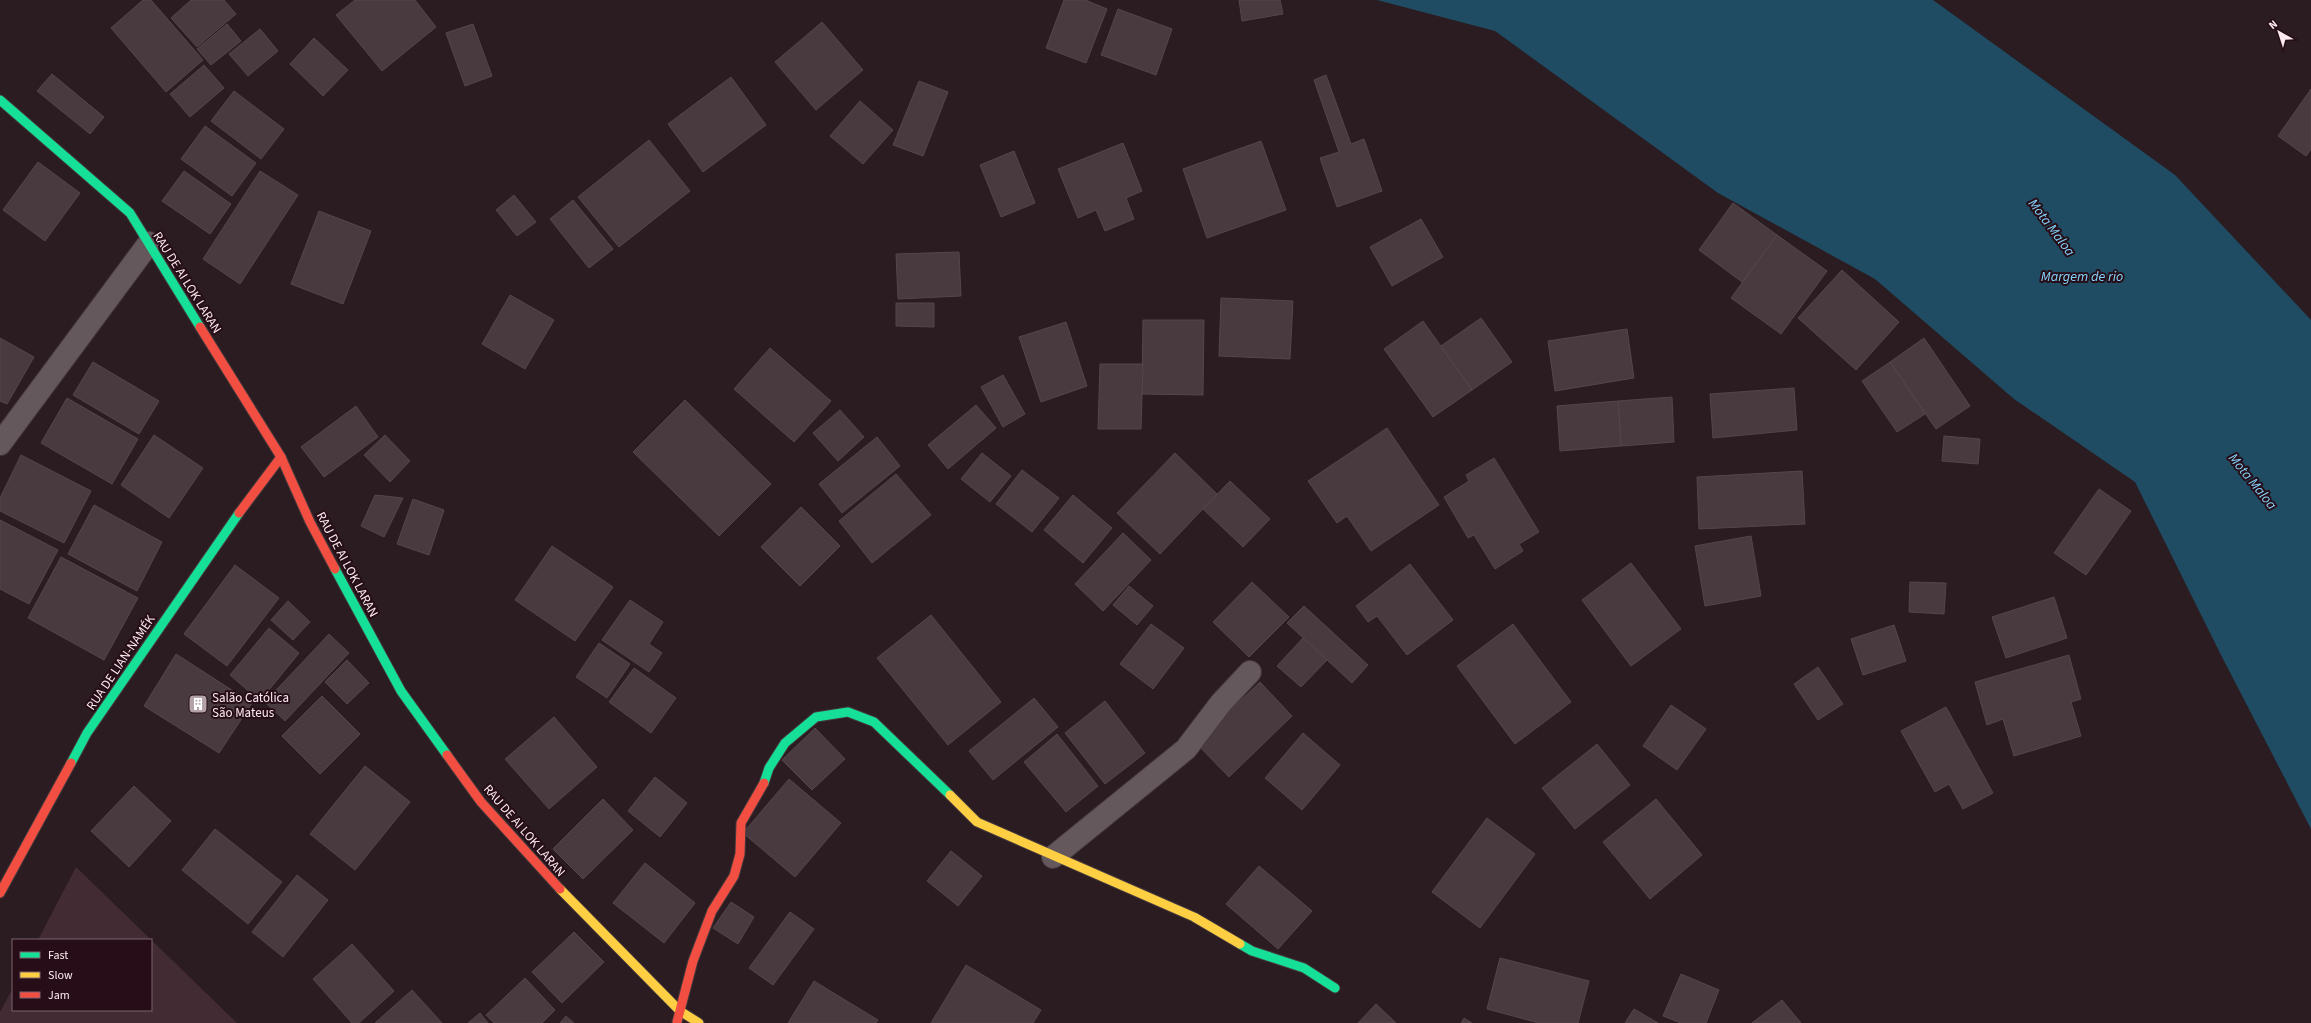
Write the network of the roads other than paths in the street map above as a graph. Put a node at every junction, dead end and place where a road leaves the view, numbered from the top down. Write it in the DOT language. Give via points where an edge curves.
graph roads {
  1 [pos="0,100"];
  2 [pos="149,243"];
  3 [pos="0,444"];
  4 [pos="281,457"];
  5 [pos="1250,672"];
  6 [pos="1053,857"];
  7 [pos="0,893"];
  8 [pos="1335,988"];
  9 [pos="680,1010"];
  10 [pos="677,1023"];
  11 [pos="699,1023"];
  1 -- 2 [label="street, RAU DE AI LOK LARAN" via="130,213"];
  2 -- 3 [label="street"];
  2 -- 4 [label="street, RAU DE AI LOK LARAN"];
  4 -- 7 [label="street, RUA DE LIAN-NAMÉK" via="230,524 87,733"];
  4 -- 9 [label="street, RAU DE AI LOK LARAN" via="310,522 401,691 481,802 540,869"];
  5 -- 6 [label="street" via="1221,703 1186,749"];
  6 -- 8 [label="street" via="1194,917 1252,951 1304,968"];
  6 -- 9 [label="street" via="977,822 874,722 848,712 816,717 785,743 769,768 761,791 741,823 740,854 734,876 712,911 693,961"];
  9 -- 10 [label="street"];
  9 -- 11 [label="street, RAU DE AI LOK LARAN"];
}
